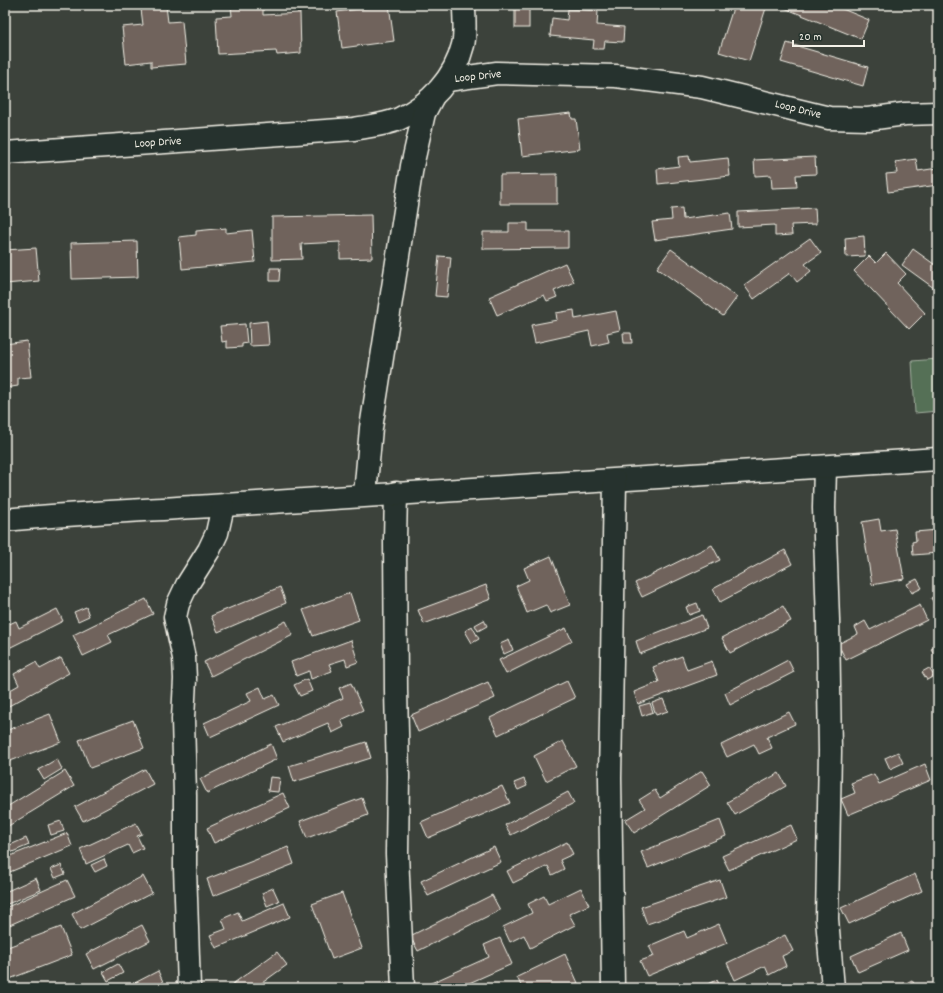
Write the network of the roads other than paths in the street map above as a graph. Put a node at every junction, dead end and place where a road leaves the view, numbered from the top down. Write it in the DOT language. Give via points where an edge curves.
graph roads {
  1 [pos="464,5"];
  2 [pos="447,80"];
  3 [pos="432,98"];
  4 [pos="938,113"];
  5 [pos="5,153"];
  6 [pos="938,459"];
  7 [pos="825,467"];
  8 [pos="615,481"];
  9 [pos="396,493"];
  10 [pos="365,495"];
  11 [pos="223,506"];
  12 [pos="5,520"];
  13 [pos="189,988"];
  14 [pos="403,988"];
  15 [pos="612,988"];
  16 [pos="833,988"];
  1 -- 2 [label="street" via="463,43 457,64"];
  2 -- 3 [label="street, Loop Drive"];
  2 -- 4 [label="street, Loop Drive" via="497,73 616,76 714,90 829,118 868,119"];
  3 -- 5 [label="street, Loop Drive" via="399,119 354,129"];
  3 -- 10 [label="street" via="424,113 411,173 371,428"];
  6 -- 7 [label="street"];
  7 -- 8 [label="street"];
  7 -- 16 [label="street" via="830,751 828,919"];
  8 -- 9 [label="street"];
  8 -- 15 [label="street" via="610,778"];
  9 -- 10 [label="street"];
  9 -- 14 [label="street" via="397,854"];
  10 -- 11 [label="street"];
  11 -- 12 [label="street"];
  11 -- 13 [label="street" via="217,533 178,604 175,617 184,658 185,679 183,719"];
}
